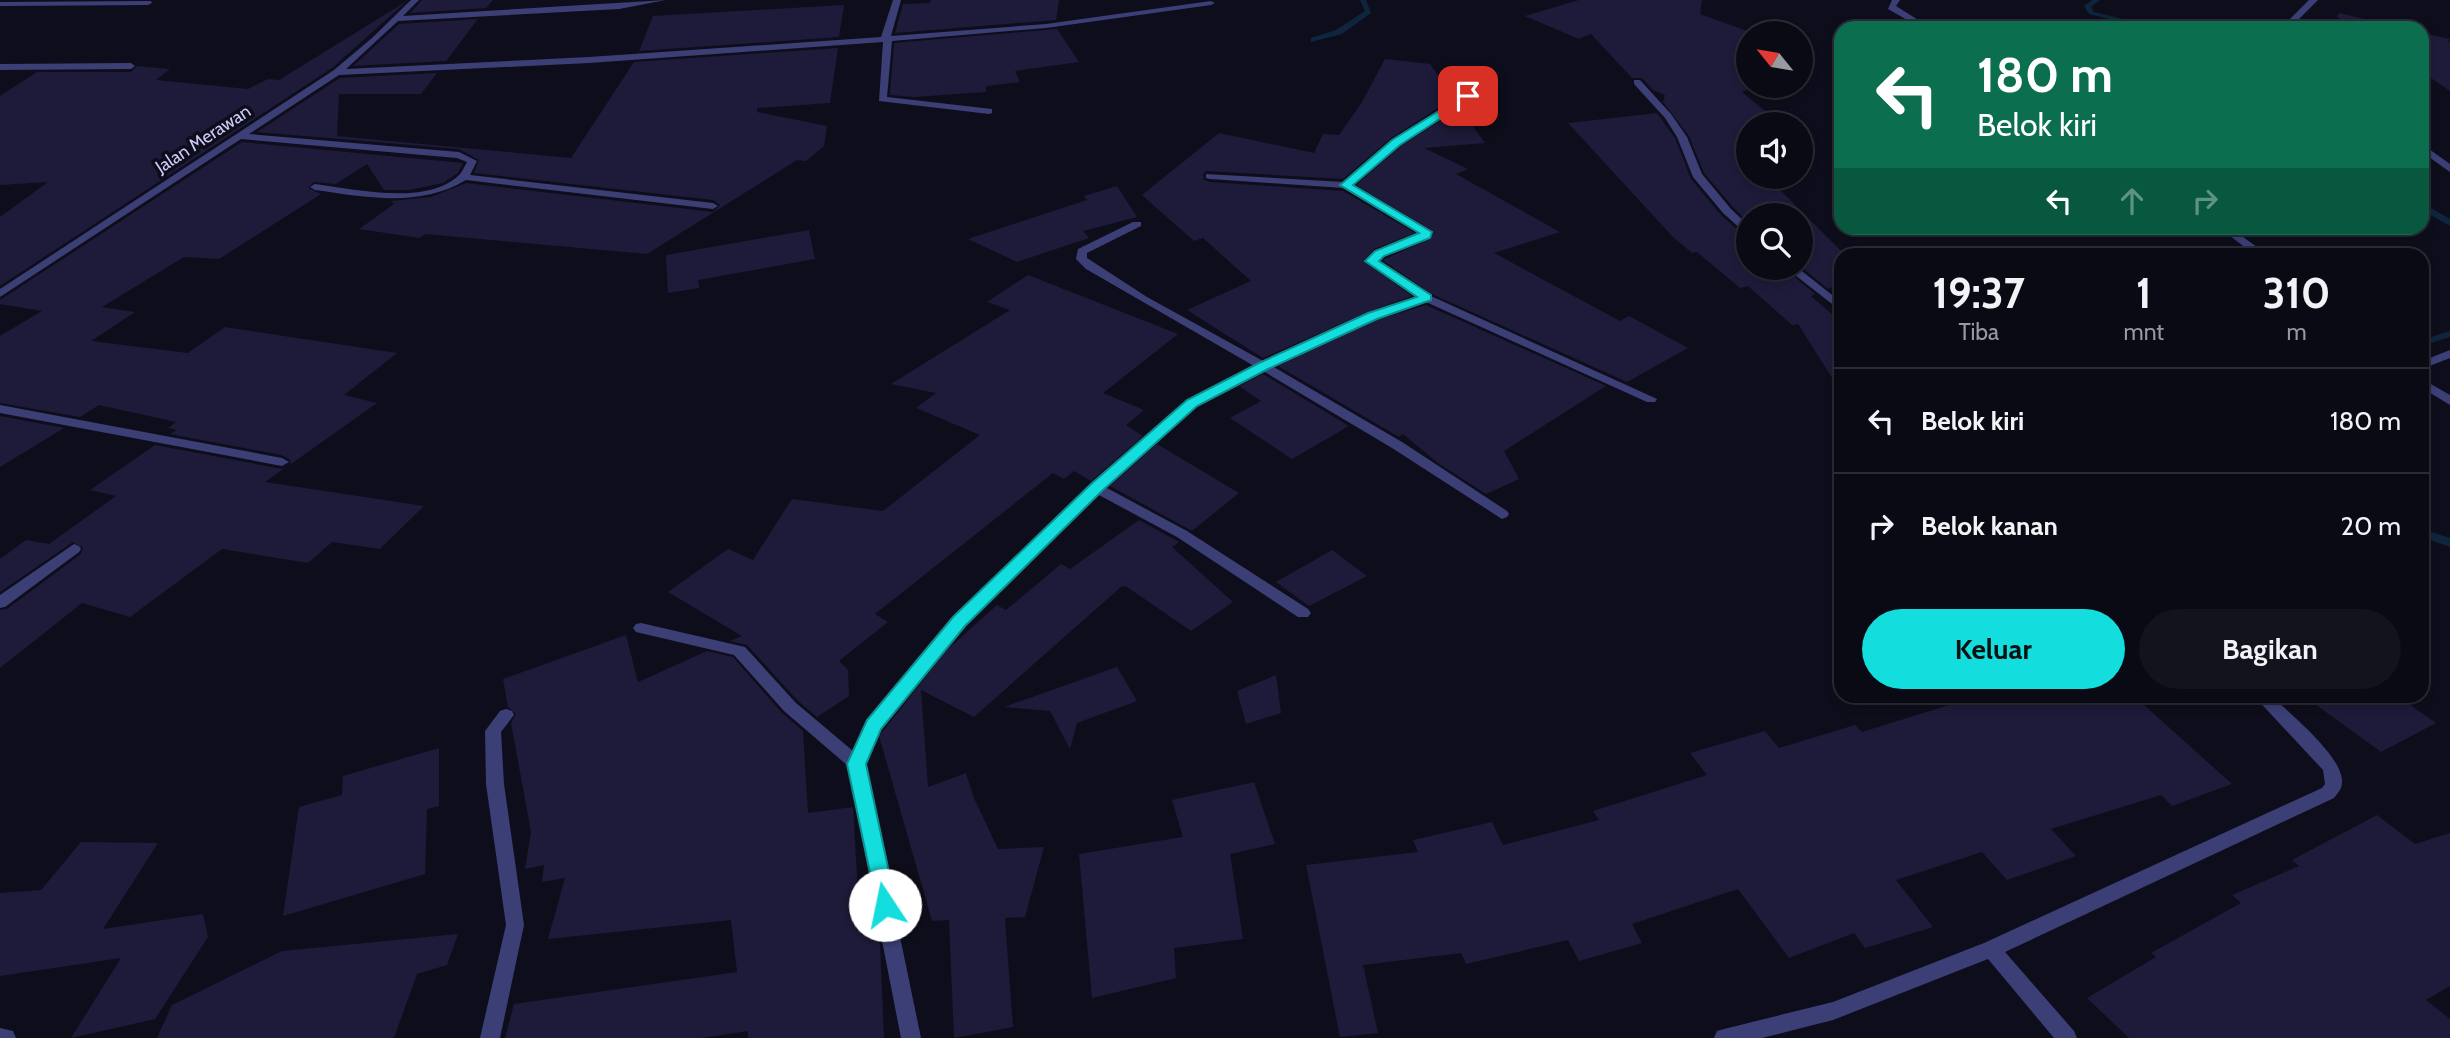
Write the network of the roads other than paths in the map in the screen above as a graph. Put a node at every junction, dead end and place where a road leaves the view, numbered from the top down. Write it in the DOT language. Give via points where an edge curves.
graph roads {
  1 [pos="415,0"];
  2 [pos="662,0"];
  3 [pos="897,0"];
  4 [pos="1896,0"];
  5 [pos="2314,0"];
  6 [pos="148,3"];
  7 [pos="1211,3"];
  8 [pos="0,4"];
  9 [pos="398,19"];
  10 [pos="1915,21"];
  11 [pos="2292,21"];
  12 [pos="886,39"];
  13 [pos="131,66"];
  14 [pos="0,67"];
  15 [pos="337,72"];
  16 [pos="1637,82"];
  17 [pos="1468,96"];
  18 [pos="989,111"];
  19 [pos="237,136"];
  20 [pos="2429,152"];
  21 [pos="2450,169"];
  22 [pos="1210,176"];
  23 [pos="464,177"];
  24 [pos="1346,185"];
  25 [pos="316,187"];
  26 [pos="713,206"];
  27 [pos="1736,219"];
  28 [pos="1137,224"];
  29 [pos="2235,235"];
  30 [pos="2253,248"];
  31 [pos="1807,280"];
  32 [pos="0,294"];
  33 [pos="1427,298"];
  34 [pos="1834,302"];
  35 [pos="2450,354"];
  36 [pos="2429,362"];
  37 [pos="1264,366"];
  38 [pos="2429,388"];
  39 [pos="1651,399"];
  40 [pos="2450,401"];
  41 [pos="0,409"];
  42 [pos="282,461"];
  43 [pos="1096,488"];
  44 [pos="1502,514"];
  45 [pos="74,549"];
  46 [pos="0,603"];
  47 [pos="1303,613"];
  48 [pos="640,628"];
  49 [pos="2269,703"];
  50 [pos="506,715"];
  51 [pos="856,764"];
  52 [pos="1991,948"];
  53 [pos="0,1037"];
  54 [pos="6,1038"];
  55 [pos="490,1038"];
  56 [pos="911,1038"];
  57 [pos="1724,1038"];
  58 [pos="2067,1038"];
  1 -- 9 [label="street, Jalan Merawan"];
  2 -- 9 [label="street" via="619,7"];
  3 -- 12 [label="street"];
  4 -- 10 [label="street" via="1891,7"];
  5 -- 11 [label="street"];
  6 -- 8 [label="street"];
  7 -- 12 [label="street" via="1046,26"];
  9 -- 15 [label="street, Jalan Merawan"];
  12 -- 15 [label="street"];
  12 -- 18 [label="street" via="882,99"];
  13 -- 14 [label="street"];
  15 -- 19 [label="street, Jalan Merawan"];
  16 -- 27 [label="street" via="1675,127 1697,175"];
  17 -- 24 [label="street" via="1396,142"];
  19 -- 23 [label="street" via="459,155 472,161"];
  19 -- 32 [label="street, Jalan Merawan"];
  20 -- 21 [label="street"];
  22 -- 24 [label="street"];
  23 -- 25 [label="street" via="448,187 414,194"];
  23 -- 26 [label="street"];
  24 -- 33 [label="street" via="1426,232 1371,261"];
  28 -- 37 [label="street" via="1082,251 1081,259"];
  29 -- 30 [label="street"];
  31 -- 34 [label="street"];
  33 -- 37 [label="street" via="1373,316"];
  33 -- 39 [label="street"];
  35 -- 36 [label="street"];
  37 -- 43 [label="street" via="1192,403"];
  37 -- 44 [label="street"];
  38 -- 40 [label="street"];
  41 -- 42 [label="street"];
  43 -- 47 [label="street" via="1182,534"];
  43 -- 51 [label="street" via="959,621 873,725"];
  45 -- 46 [label="street"];
  48 -- 51 [label="street" via="739,651 790,707"];
  49 -- 52 [label="street" via="2331,768 2334,785 2328,793"];
  50 -- 55 [label="street" via="494,732 495,784 515,925"];
  51 -- 56 [label="street"];
  52 -- 57 [label="street" via="1833,1011"];
  52 -- 58 [label="street"];
  53 -- 54 [label="street"];
}
